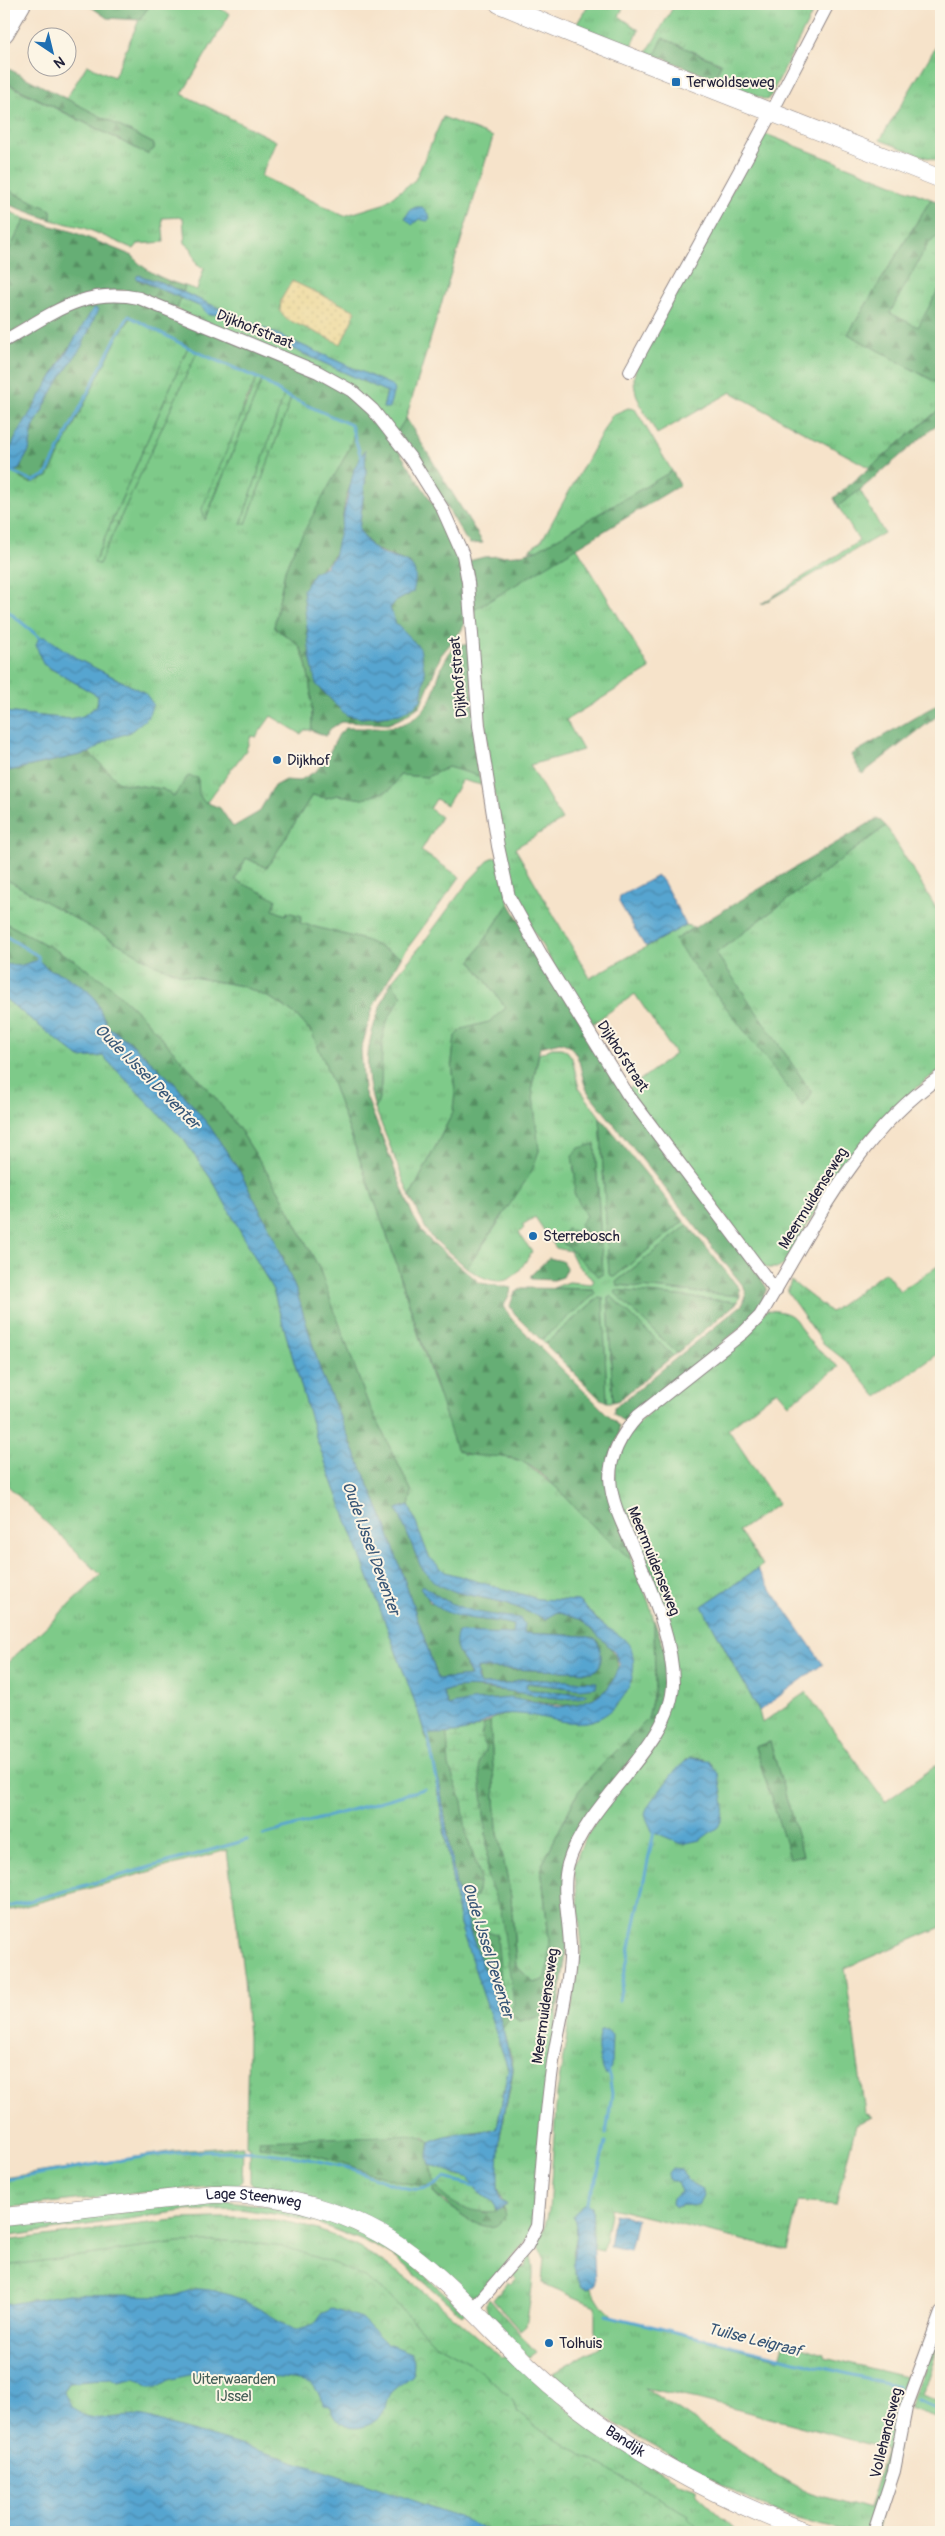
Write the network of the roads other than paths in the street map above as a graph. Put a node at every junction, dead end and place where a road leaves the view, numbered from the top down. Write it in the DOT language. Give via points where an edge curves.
graph roads {
  1 [pos="21,4"];
  2 [pos="499,4"];
  3 [pos="828,4"];
  4 [pos="4,33"];
  5 [pos="772,113"];
  6 [pos="941,179"];
  7 [pos="4,341"];
  8 [pos="630,371"];
  9 [pos="941,1076"];
  10 [pos="776,1290"];
  11 [pos="4,2217"];
  12 [pos="472,2310"];
  13 [pos="941,2313"];
  14 [pos="807,2532"];
  15 [pos="874,2532"];
  1 -- 4 [label="main road"];
  2 -- 5 [label="street"];
  3 -- 5 [label="street"];
  5 -- 6 [label="street"];
  5 -- 8 [label="street"];
  7 -- 10 [label="street, Dijkhofstraat" via="69,304 94,296 118,294 139,298 318,372 352,391 373,410 412,460 442,508 463,555 479,726 509,897 628,1095"];
  9 -- 10 [label="street, Meermuidenseweg" via="926,1086 874,1136 849,1167"];
  10 -- 12 [label="street, Meermuidenseweg" via="760,1316 744,1332 638,1416 626,1429 614,1451 611,1493 663,1627 673,1683 670,1703 662,1724 601,1804 568,1864 565,1885 571,1932 570,1961 553,2063 538,2226 526,2246"];
  11 -- 12 [label="street, Lage Steenweg" via="212,2194 245,2194 288,2200 332,2211 382,2234 412,2255"];
  12 -- 14 [label="street, Bandijk" via="555,2389 609,2430 684,2477 762,2515"];
  13 -- 15 [label="street, Vollehandsweg" via="906,2408 894,2471"];
}
